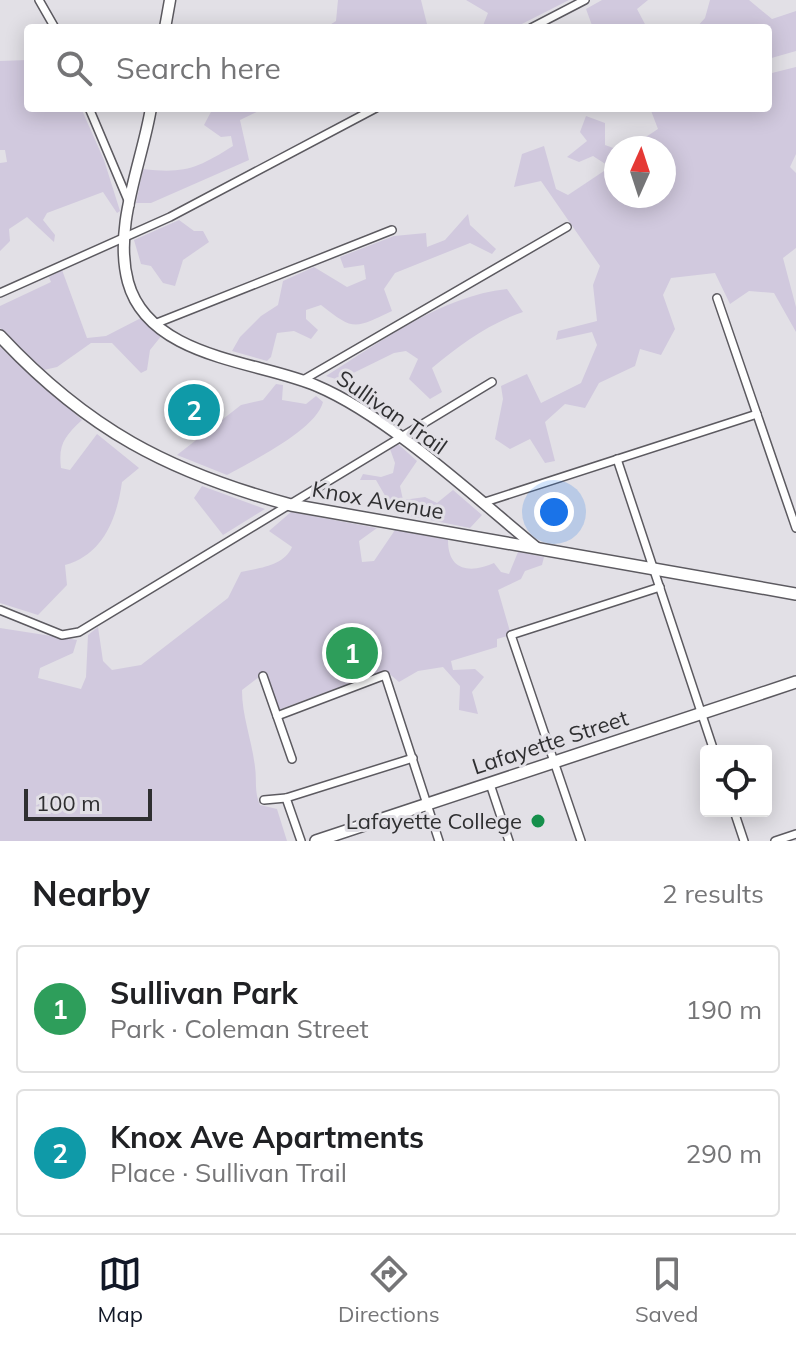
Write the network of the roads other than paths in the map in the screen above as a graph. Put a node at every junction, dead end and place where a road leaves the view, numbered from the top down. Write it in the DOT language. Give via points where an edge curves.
graph roads {
  1 [pos="39,0"];
  2 [pos="170,0"];
  3 [pos="585,0"];
  4 [pos="53,24"];
  5 [pos="166,24"];
  6 [pos="539,24"];
  7 [pos="91,112"];
  8 [pos="150,112"];
  9 [pos="368,112"];
  10 [pos="130,205"];
  11 [pos="567,227"];
  12 [pos="392,230"];
  13 [pos="124,239"];
  14 [pos="0,293"];
  15 [pos="717,298"];
  16 [pos="157,323"];
  17 [pos="0,336"];
  18 [pos="303,380"];
  19 [pos="492,382"];
  20 [pos="757,414"];
  21 [pos="398,438"];
  22 [pos="617,459"];
  23 [pos="482,503"];
  24 [pos="291,505"];
  25 [pos="796,528"];
  26 [pos="537,548"];
  27 [pos="654,569"];
  28 [pos="660,587"];
  29 [pos="796,594"];
  30 [pos="0,610"];
  31 [pos="263,676"];
  32 [pos="796,682"];
  33 [pos="702,713"];
  34 [pos="277,716"];
  35 [pos="712,745"];
  36 [pos="413,758"];
  37 [pos="292,759"];
  38 [pos="555,762"];
  39 [pos="490,784"];
  40 [pos="286,798"];
  41 [pos="264,800"];
  42 [pos="427,804"];
  43 [pos="736,817"];
  44 [pos="796,834"];
  45 [pos="301,841"];
  46 [pos="316,841"];
  47 [pos="439,841"];
  48 [pos="509,841"];
  49 [pos="581,841"];
  50 [pos="744,841"];
  51 [pos="775,841"];
  1 -- 4 [label="street"];
  2 -- 5 [label="street"];
  3 -- 6 [label="street"];
  7 -- 10 [label="street"];
  8 -- 10 [label="street, Sullivan Trail"];
  9 -- 13 [label="street"];
  10 -- 13 [label="street, Sullivan Trail"];
  11 -- 18 [label="street"];
  12 -- 16 [label="street"];
  13 -- 14 [label="street"];
  13 -- 16 [label="street, Sullivan Trail" via="133,296"];
  15 -- 20 [label="street"];
  16 -- 18 [label="street, Sullivan Trail" via="219,359"];
  17 -- 24 [label="main road, Knox Avenue" via="111,433 193,474"];
  18 -- 21 [label="street, Sullivan Trail" via="348,402"];
  19 -- 21 [label="street"];
  20 -- 22 [label="street"];
  20 -- 25 [label="street"];
  21 -- 23 [label="street, Sullivan Trail"];
  21 -- 24 [label="street"];
  22 -- 23 [label="street"];
  22 -- 27 [label="street"];
  23 -- 26 [label="street, Sullivan Trail"];
  24 -- 26 [label="main road, Knox Avenue"];
  24 -- 30 [label="street" via="79,632 62,635"];
  26 -- 27 [label="main road, Knox Avenue"];
  27 -- 28 [label="street"];
  27 -- 29 [label="main road, Knox Avenue"];
  28 -- 33 [label="street"];
  28 -- 38 [label="street" via="511,635"];
  31 -- 34 [label="street"];
  32 -- 33 [label="main road, Lafayette Street"];
  33 -- 35 [label="street"];
  33 -- 38 [label="main road, Lafayette Street"];
  34 -- 36 [label="street" via="385,675"];
  34 -- 37 [label="street"];
  36 -- 40 [label="street"];
  36 -- 42 [label="street"];
  38 -- 39 [label="main road, Lafayette Street"];
  38 -- 49 [label="street"];
  39 -- 42 [label="main road, Lafayette Street"];
  39 -- 48 [label="street"];
  40 -- 41 [label="street"];
  40 -- 45 [label="street"];
  42 -- 46 [label="main road, Lafayette Street"];
  42 -- 47 [label="street"];
  43 -- 50 [label="street"];
  44 -- 51 [label="street"];
}
